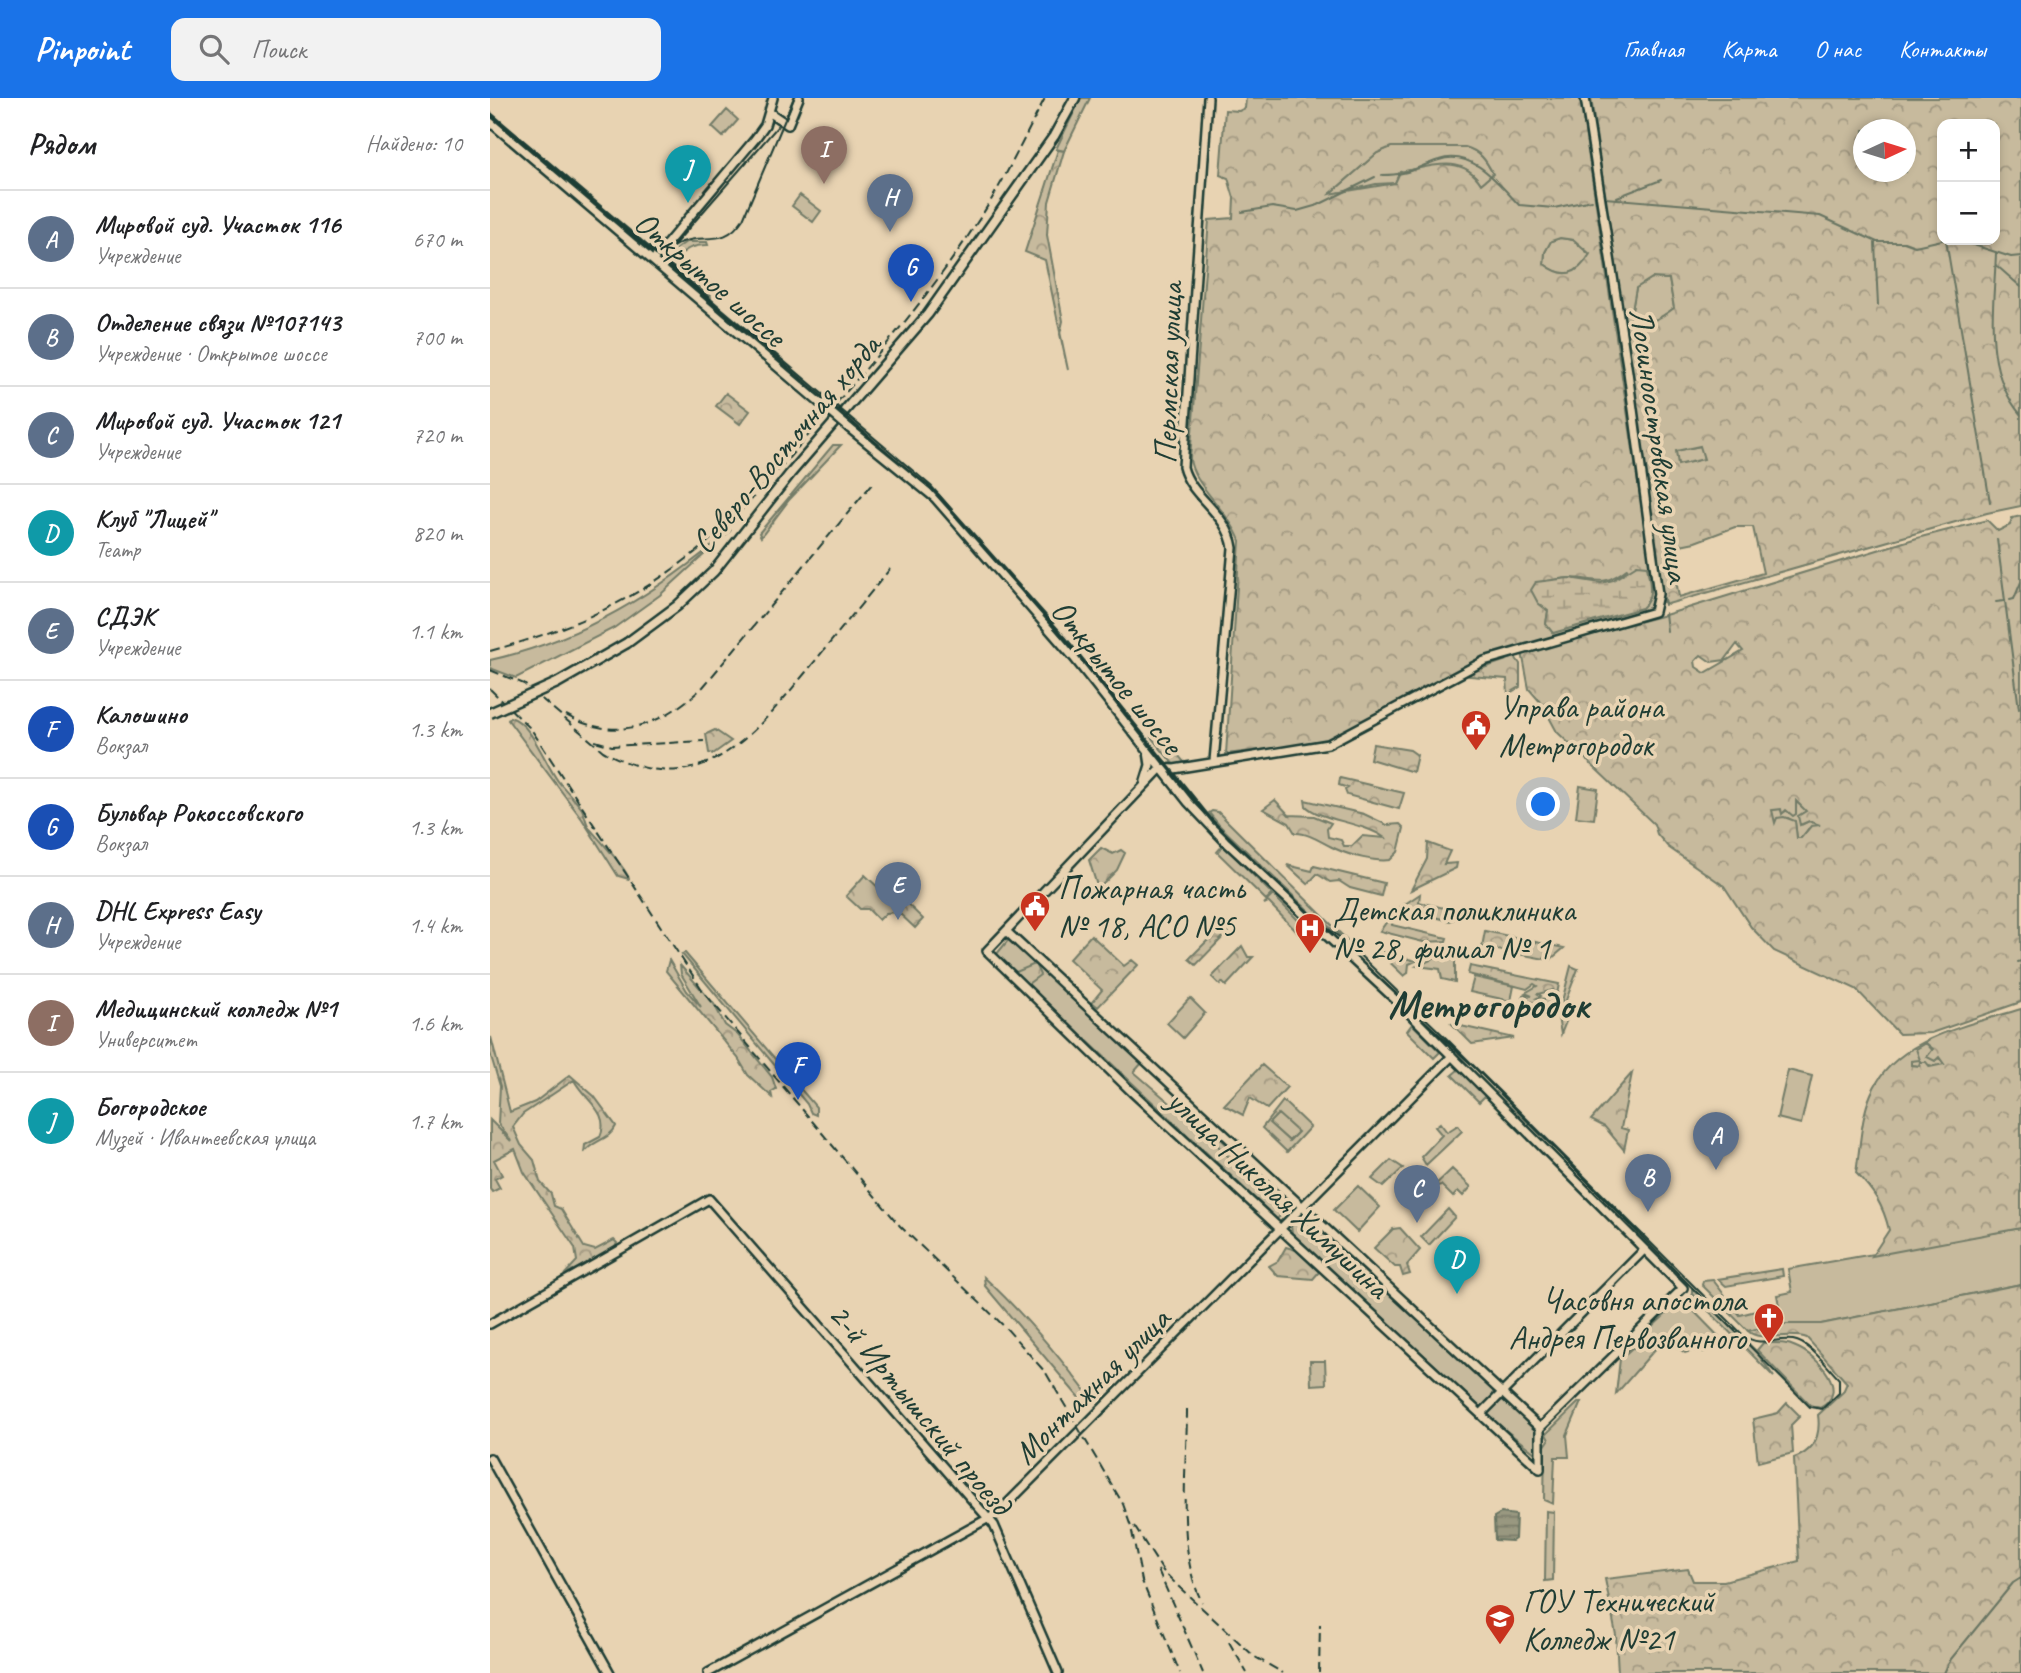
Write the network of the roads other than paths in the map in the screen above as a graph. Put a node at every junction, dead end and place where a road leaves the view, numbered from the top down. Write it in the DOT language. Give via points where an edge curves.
graph roads {
  1 [pos="773,98"];
  2 [pos="799,98"];
  3 [pos="1075,98"];
  4 [pos="1208,98"];
  5 [pos="1585,98"];
  6 [pos="769,111"];
  7 [pos="490,122"];
  8 [pos="654,259"];
  9 [pos="490,713"];
  10 [pos="1148,751"];
  11 [pos="1214,761"];
  12 [pos="1161,768"];
  13 [pos="1143,785"];
  14 [pos="1006,931"];
  15 [pos="1452,1056"];
  16 [pos="1301,1209"];
  17 [pos="1281,1229"];
  18 [pos="1644,1250"];
  19 [pos="490,1324"];
  20 [pos="1500,1393"];
  21 [pos="1481,1414"];
  22 [pos="1540,1428"];
  23 [pos="1517,1447"];
  24 [pos="1540,1451"];
  25 [pos="490,1458"];
  26 [pos="988,1519"];
  27 [pos="610,1673"];
  28 [pos="708,1673"];
  29 [pos="1059,1673"];
  1 -- 6 [label="street"];
  2 -- 6 [label="street" via="788,125"];
  3 -- 9 [label="main road, Северо-Восточная хорда, bridge" via="1046,147 928,313 714,571 627,643"];
  4 -- 11 [label="street, Пермская улица" via="1183,467 1188,480 1222,520 1233,548"];
  5 -- 11 [label="street, Лосиноостровская улица" via="1658,594 1654,612 1485,661 1328,744"];
  6 -- 8 [label="street" via="755,139"];
  7 -- 8 [label="street, Открытое шоссе"];
  8 -- 10 [label="street, Открытое шоссе, bridge" via="934,498 1075,659"];
  10 -- 12 [label="street, Открытое шоссе"];
  10 -- 13 [label="street" via="1149,771"];
  11 -- 12 [label="street, Лосиноостровская улица"];
  12 -- 13 [label="street"];
  12 -- 15 [label="street, Открытое шоссе" via="1225,841"];
  13 -- 14 [label="street"];
  14 -- 16 [label="street, улица Николая Химушина"];
  14 -- 17 [label="street, улица Николая Химушина" via="987,951"];
  15 -- 16 [label="street, Монтажная улица"];
  15 -- 18 [label="street, Открытое шоссе"];
  16 -- 17 [label="street, Монтажная улица"];
  16 -- 20 [label="street, улица Николая Химушина"];
  17 -- 21 [label="street, улица Николая Химушина"];
  17 -- 26 [label="street, Монтажная улица"];
  18 -- 20 [label="street"];
  18 -- 22 [label="street, Открытое шоссе" via="1684,1289"];
  19 -- 26 [label="street, 2-й Иртышский проезд" via="709,1199"];
  20 -- 21 [label="street"];
  20 -- 22 [label="street, улица Николая Химушина"];
  21 -- 23 [label="street, улица Николая Химушина"];
  22 -- 24 [label="street"];
  23 -- 24 [label="street" via="1533,1455"];
  23 -- 24 [label="street, улица Николая Химушина" via="1540,1469"];
  25 -- 27 [label="street"];
  26 -- 28 [label="street, Монтажная улица"];
  26 -- 29 [label="street, 2-й Иртышский проезд"];
}
